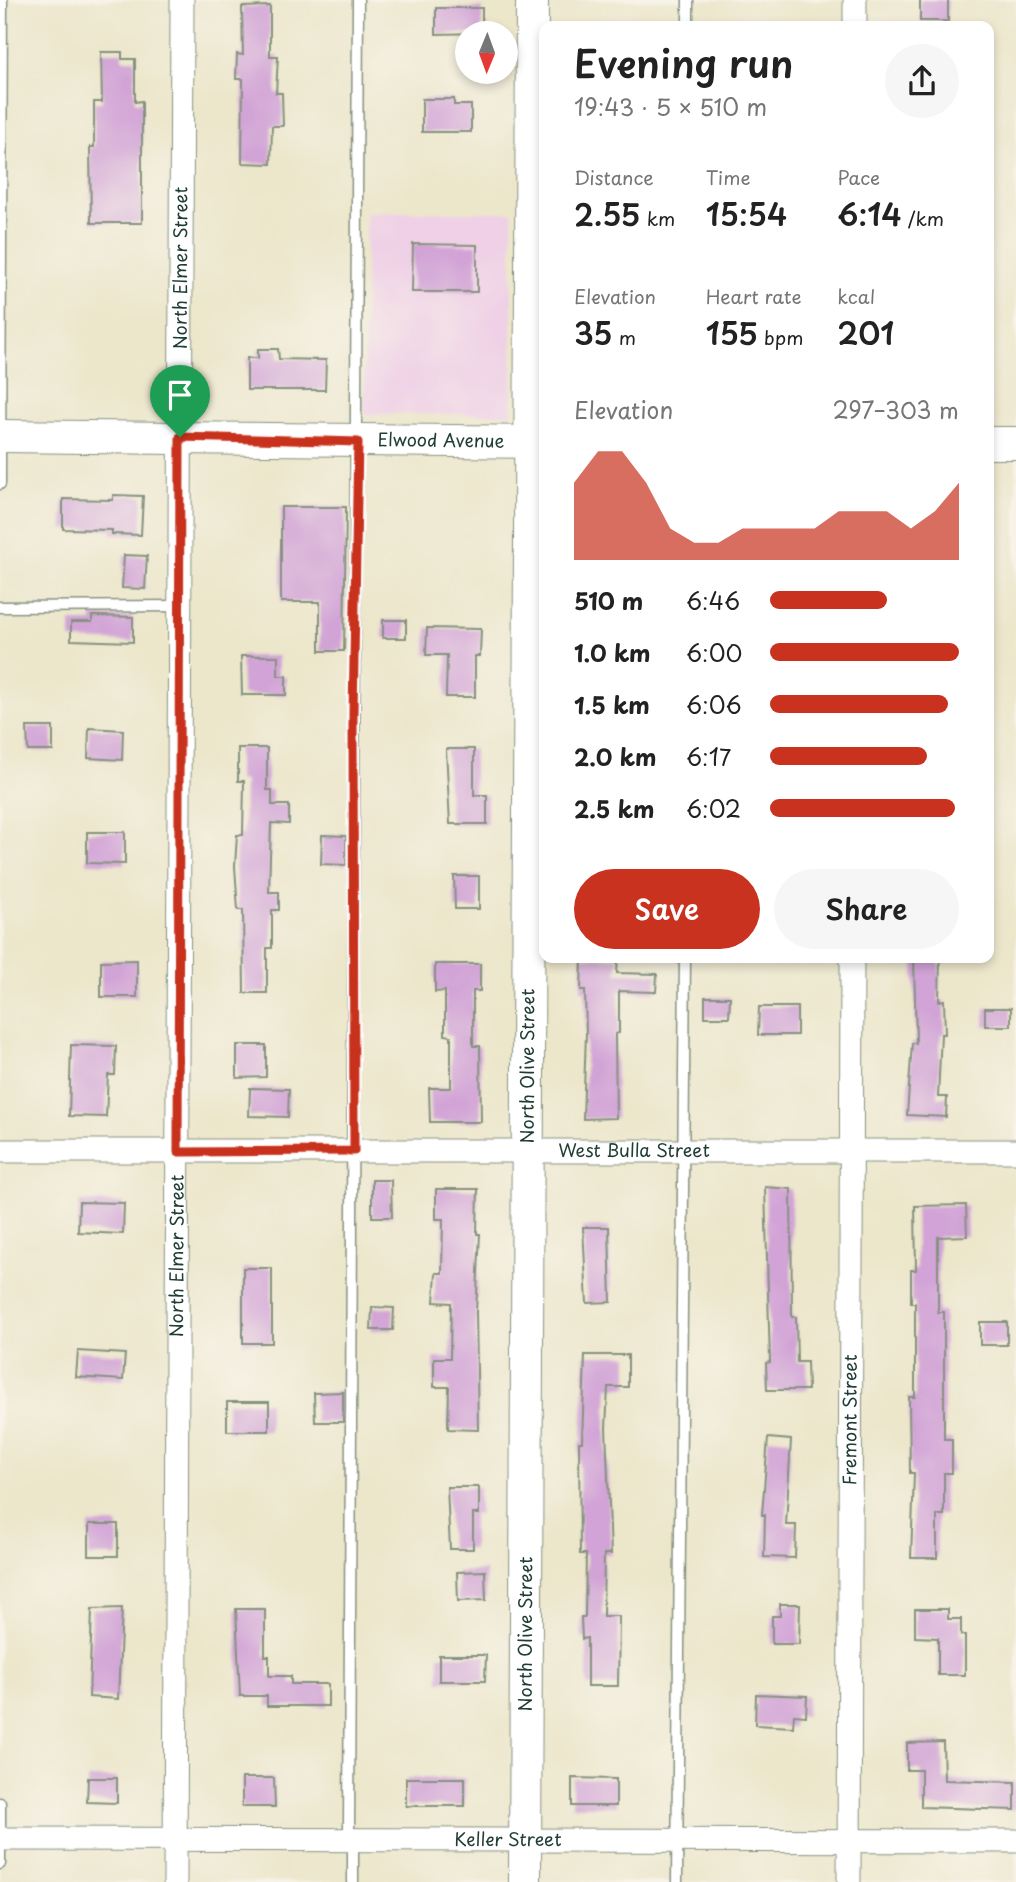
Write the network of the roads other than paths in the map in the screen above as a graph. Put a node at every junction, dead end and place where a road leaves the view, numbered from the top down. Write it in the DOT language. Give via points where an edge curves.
graph roads {
  1 [pos="2,0"];
  2 [pos="182,0"];
  3 [pos="358,0"];
  4 [pos="531,0"];
  5 [pos="688,0"];
  6 [pos="855,0"];
  7 [pos="688,21"];
  8 [pos="855,21"];
  9 [pos="1,257"];
  10 [pos="0,436"];
  11 [pos="180,437"];
  12 [pos="358,442"];
  13 [pos="538,442"];
  14 [pos="994,443"];
  15 [pos="1016,443"];
  16 [pos="0,484"];
  17 [pos="180,606"];
  18 [pos="0,607"];
  19 [pos="685,963"];
  20 [pos="852,963"];
  21 [pos="684,1149"];
  22 [pos="0,1151"];
  23 [pos="354,1151"];
  24 [pos="849,1151"];
  25 [pos="178,1152"];
  26 [pos="528,1152"];
  27 [pos="1016,1152"];
  28 [pos="0,1803"];
  29 [pos="0,1839"];
  30 [pos="176,1839"];
  31 [pos="351,1839"];
  32 [pos="677,1839"];
  33 [pos="849,1839"];
  34 [pos="525,1840"];
  35 [pos="1016,1841"];
  36 [pos="0,1864"];
  37 [pos="175,1882"];
  38 [pos="353,1882"];
  39 [pos="525,1882"];
  40 [pos="677,1882"];
  41 [pos="849,1882"];
  1 -- 9 [label="lane"];
  2 -- 11 [label="street, North Elmer Street"];
  3 -- 12 [label="lane"];
  4 -- 13 [label="street, North Olive Street"];
  5 -- 7 [label="lane"];
  6 -- 8 [label="street"];
  9 -- 10 [label="lane"];
  10 -- 11 [label="street, Elwood Avenue"];
  10 -- 16 [label="lane"];
  11 -- 12 [label="street, Elwood Avenue"];
  11 -- 17 [label="street, North Elmer Street"];
  12 -- 13 [label="street, Elwood Avenue"];
  12 -- 23 [label="lane"];
  13 -- 26 [label="street, North Olive Street"];
  14 -- 15 [label="street"];
  17 -- 18 [label="lane"];
  17 -- 25 [label="street, North Elmer Street"];
  19 -- 21 [label="lane"];
  20 -- 24 [label="street, Fremont Street"];
  21 -- 24 [label="street, West Bulla Street"];
  21 -- 26 [label="street, West Bulla Street"];
  21 -- 32 [label="lane"];
  22 -- 25 [label="street, West Bulla Street"];
  23 -- 25 [label="street, West Bulla Street"];
  23 -- 26 [label="street, West Bulla Street"];
  23 -- 31 [label="lane"];
  24 -- 27 [label="street, West Bulla Street"];
  24 -- 33 [label="street, Fremont Street"];
  25 -- 30 [label="street, North Elmer Street"];
  26 -- 34 [label="street, North Olive Street"];
  28 -- 29 [label="lane"];
  29 -- 30 [label="street, Keller Street"];
  29 -- 36 [label="lane"];
  30 -- 31 [label="street, Keller Street"];
  30 -- 37 [label="street, North Elmer Street"];
  31 -- 34 [label="street, Keller Street"];
  31 -- 38 [label="lane"];
  32 -- 33 [label="street, Keller Street"];
  32 -- 34 [label="street, Keller Street"];
  32 -- 40 [label="lane"];
  33 -- 35 [label="street, Keller Street"];
  33 -- 41 [label="street, Fremont Street"];
  34 -- 39 [label="street, North Olive Street"];
}
